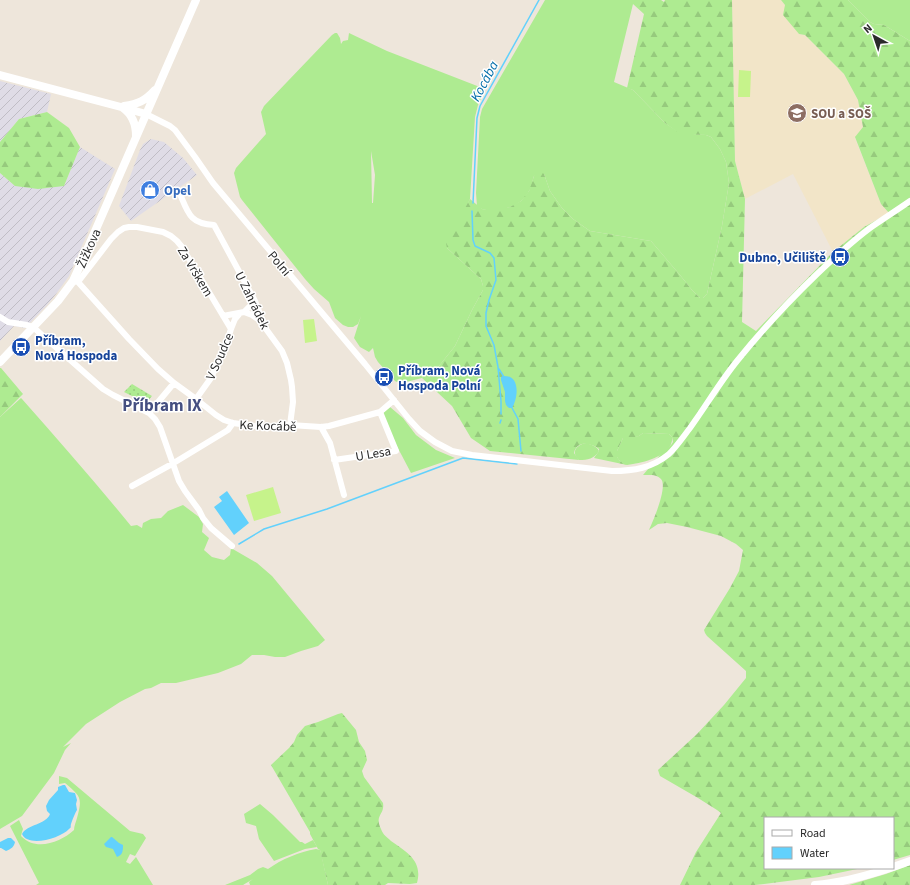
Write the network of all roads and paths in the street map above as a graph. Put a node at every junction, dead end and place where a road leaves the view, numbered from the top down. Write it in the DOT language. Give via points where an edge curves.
graph roads {
  1 [pos="196,0"];
  2 [pos="0,75"];
  3 [pos="158,87"];
  4 [pos="121,106"];
  5 [pos="146,114"];
  6 [pos="136,137"];
  7 [pos="180,194"];
  8 [pos="910,201"];
  9 [pos="76,281"];
  10 [pos="255,301"];
  11 [pos="242,313"];
  12 [pos="223,316"];
  13 [pos="0,317"];
  14 [pos="263,322"];
  15 [pos="33,327"];
  16 [pos="231,329"];
  17 [pos="0,362"];
  18 [pos="174,383"];
  19 [pos="196,399"];
  20 [pos="394,400"];
  21 [pos="380,412"];
  22 [pos="149,413"];
  23 [pos="233,423"];
  24 [pos="290,425"];
  25 [pos="321,427"];
  26 [pos="334,460"];
  27 [pos="172,464"];
  28 [pos="132,486"];
  29 [pos="344,494"];
  30 [pos="232,546"];
  31 [pos="910,862"];
  32 [pos="894,867"];
  33 [pos="888,869"];
  34 [pos="815,885"];
  1 -- 3 [label="main road, Žižkova"];
  2 -- 4 [label="main road"];
  3 -- 4 [label="main road" via="144,100 134,105"];
  3 -- 5 [label="main road, Žižkova"];
  4 -- 5 [label="main road"];
  4 -- 6 [label="main road" via="134,122"];
  5 -- 6 [label="main road, Žižkova"];
  5 -- 20 [label="street, Polní" via="175,130 213,183"];
  6 -- 9 [label="main road, Žižkova"];
  7 -- 10 [label="street, U Zahrádek" via="194,220 214,225"];
  8 -- 20 [label="street, Polní" via="869,229 798,292 736,362 678,444 670,453 650,466 612,471 472,455 452,450 420,431"];
  9 -- 12 [label="street, Za Vrškem" via="111,239 124,228 137,227 163,232 182,247"];
  9 -- 15 [label="main road, Žižkova"];
  9 -- 18 [label="street, Ke Kocábě"];
  10 -- 11 [label="street, V Soudce"];
  10 -- 14 [label="street, U Zahrádek"];
  11 -- 12 [label="street, V Soudce"];
  11 -- 14 [label="street" via="252,315"];
  11 -- 16 [label="street, V Soudce" via="235,319"];
  12 -- 16 [label="street, Za Vrškem"];
  13 -- 15 [label="street" via="8,322"];
  14 -- 24 [label="street, U Zahrádek" via="282,351 292,380"];
  15 -- 17 [label="main road, Žižkova"];
  15 -- 22 [label="street" via="103,389"];
  16 -- 19 [label="street, V Soudce" via="211,378"];
  18 -- 19 [label="street, Ke Kocábě"];
  18 -- 22 [label="street"];
  19 -- 23 [label="street, Ke Kocábě" via="216,415"];
  20 -- 21 [label="street, Ke Kocábě"];
  21 -- 25 [label="street, Ke Kocábě"];
  21 -- 26 [label="street, U Lesa" via="396,451"];
  22 -- 27 [label="street" via="160,427"];
  23 -- 24 [label="street, Ke Kocábě" via="261,427"];
  23 -- 27 [label="street" via="228,430"];
  24 -- 25 [label="street, Ke Kocábě"];
  25 -- 26 [label="street" via="330,443"];
  26 -- 29 [label="street"];
  27 -- 28 [label="street"];
  27 -- 30 [label="street" via="179,481 203,518"];
  31 -- 32 [label="main road"];
  33 -- 34 [label="main road" via="852,879"];
}
